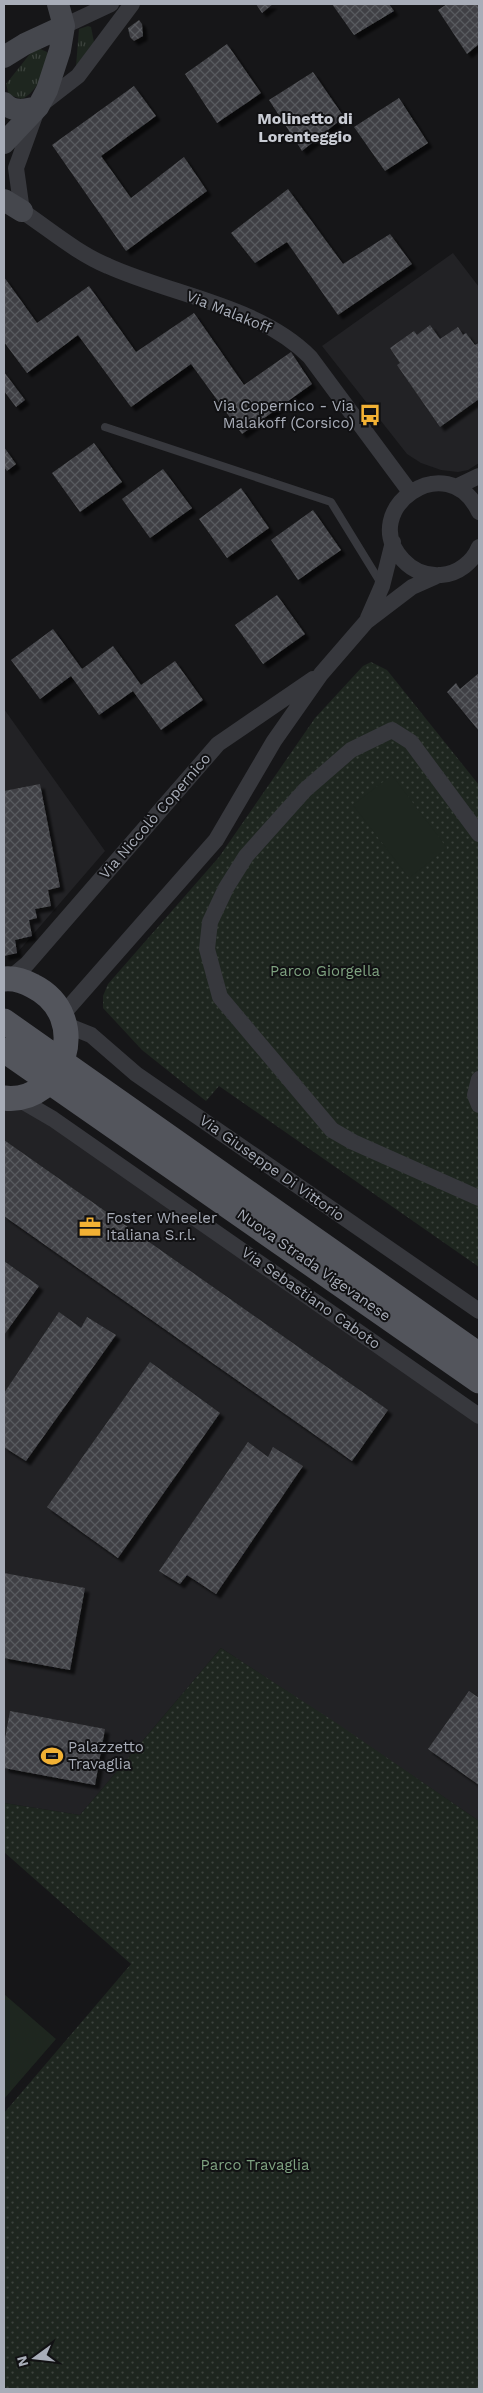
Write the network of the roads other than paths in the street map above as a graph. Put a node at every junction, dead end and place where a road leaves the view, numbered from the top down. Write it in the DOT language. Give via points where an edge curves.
graph roads {
  1 [pos="58,4"];
  2 [pos="111,4"];
  3 [pos="132,4"];
  4 [pos="94,14"];
  5 [pos="64,26"];
  6 [pos="4,37"];
  7 [pos="105,41"];
  8 [pos="4,46"];
  9 [pos="4,57"];
  10 [pos="4,103"];
  11 [pos="38,107"];
  12 [pos="4,143"];
  13 [pos="13,205"];
  14 [pos="105,428"];
  15 [pos="479,476"];
  16 [pos="456,488"];
  17 [pos="410,492"];
  18 [pos="479,512"];
  19 [pos="393,542"];
  20 [pos="479,547"];
  21 [pos="439,575"];
  22 [pos="382,586"];
  23 [pos="366,622"];
  24 [pos="321,674"];
  25 [pos="479,834"];
  26 [pos="6,979"];
  27 [pos="64,1020"];
  28 [pos="4,1021"];
  29 [pos="4,1050"];
  30 [pos="56,1072"];
  31 [pos="479,1079"];
  32 [pos="8,1099"];
  33 [pos="479,1105"];
  34 [pos="479,1198"];
  35 [pos="479,1310"];
  36 [pos="479,1355"];
  37 [pos="479,1381"];
  38 [pos="479,1416"];
  1 -- 5 [label="street"];
  2 -- 4 [label="street"];
  3 -- 7 [label="street"];
  4 -- 5 [label="street"];
  4 -- 7 [label="street" via="102,24"];
  5 -- 9 [label="street"];
  5 -- 11 [label="street" via="60,50"];
  6 -- 8 [label="street"];
  7 -- 11 [label="street" via="78,76"];
  10 -- 11 [label="street" via="17,110"];
  11 -- 12 [label="street"];
  11 -- 13 [label="street" via="16,168"];
  13 -- 17 [label="street, Via Malakoff" via="107,266 255,319 295,342 310,357"];
  14 -- 22 [label="lane" via="331,502"];
  15 -- 16 [label="street"];
  16 -- 17 [label="street" via="439,483"];
  16 -- 18 [label="street" via="468,495"];
  17 -- 19 [label="street" via="395,510 391,529"];
  19 -- 21 [label="street" via="410,567 428,575"];
  19 -- 22 [label="street"];
  20 -- 21 [label="street, Via Niccolò Copernico" via="464,567"];
  21 -- 23 [label="street, Via Niccolò Copernico" via="412,587"];
  22 -- 23 [label="street"];
  23 -- 24 [label="street, Via Niccolò Copernico"];
  24 -- 26 [label="street, Via Niccolò Copernico" via="218,744 27,964"];
  24 -- 27 [label="street, Via Niccolò Copernico" via="274,742 216,840"];
  25 -- 34 [label="street" via="411,742 392,730 351,750 305,790 246,856 210,922 207,949 220,997 332,1130"];
  26 -- 27 [label="main road" via="24,981 43,990"];
  27 -- 30 [label="main road" via="66,1046"];
  27 -- 35 [label="street, Via Giuseppe Di Vittorio" via="90,1035 136,1074"];
  28 -- 30 [label="main road, Nuova Strada Vigevanese"];
  29 -- 30 [label="main road, Nuova Strada Vigevanese"];
  30 -- 32 [label="main road" via="30,1094"];
  30 -- 36 [label="main road, Nuova Strada Vigevanese"];
  30 -- 37 [label="main road, Nuova Strada Vigevanese"];
  31 -- 33 [label="street" via="475,1095"];
  32 -- 38 [label="street, Via Sebastiano Caboto" via="53,1119"];
}
